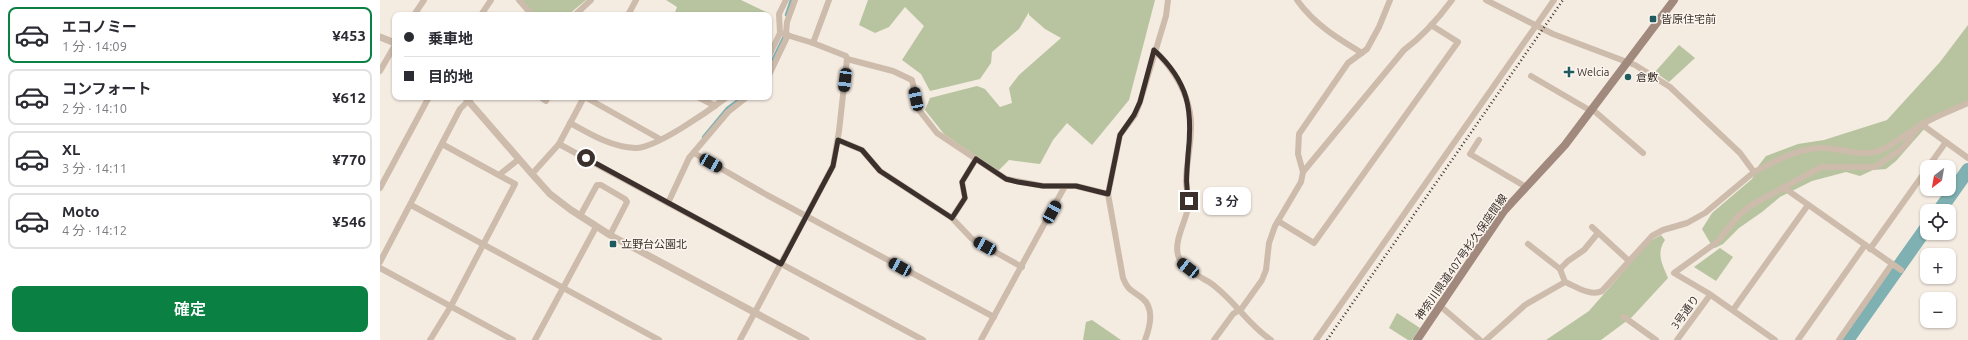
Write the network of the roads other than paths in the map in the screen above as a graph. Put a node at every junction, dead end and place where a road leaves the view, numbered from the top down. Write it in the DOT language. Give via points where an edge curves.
graph roads {
  1 [pos="424,0"];
  2 [pos="491,0"];
  3 [pos="519,0"];
  4 [pos="590,0"];
  5 [pos="636,0"];
  6 [pos="786,0"];
  7 [pos="795,0"];
  8 [pos="829,0"];
  9 [pos="1168,0"];
  10 [pos="1297,0"];
  11 [pos="1390,0"];
  12 [pos="1452,0"];
  13 [pos="1486,0"];
  14 [pos="1554,0"];
  15 [pos="1674,0"];
  16 [pos="416,12"];
  17 [pos="483,12"];
  18 [pos="529,12"];
  19 [pos="578,12"];
  20 [pos="630,12"];
  21 [pos="1431,25"];
  22 [pos="1536,25"];
  23 [pos="784,34"];
  24 [pos="380,37"];
  25 [pos="392,43"];
  26 [pos="813,43"];
  27 [pos="392,49"];
  28 [pos="1154,50"];
  29 [pos="772,52"];
  30 [pos="1362,52"];
  31 [pos="847,59"];
  32 [pos="1627,62"];
  33 [pos="772,67"];
  34 [pos="380,71"];
  35 [pos="1531,76"];
  36 [pos="427,100"];
  37 [pos="467,100"];
  38 [pos="470,100"];
  39 [pos="582,100"];
  40 [pos="589,100"];
  41 [pos="704,100"];
  42 [pos="723,100"];
  43 [pos="742,100"];
  44 [pos="1968,103"];
  45 [pos="715,106"];
  46 [pos="1591,110"];
  47 [pos="570,123"];
  48 [pos="1921,124"];
  49 [pos="660,139"];
  50 [pos="838,140"];
  51 [pos="1479,140"];
  52 [pos="1946,142"];
  53 [pos="442,144"];
  54 [pos="559,144"];
  55 [pos="694,153"];
  56 [pos="1643,153"];
  57 [pos="1968,158"];
  58 [pos="519,159"];
  59 [pos="976,159"];
  60 [pos="1934,160"];
  61 [pos="1304,172"];
  62 [pos="1754,172"];
  63 [pos="532,174"];
  64 [pos="499,175"];
  65 [pos="1920,179"];
  66 [pos="1065,186"];
  67 [pos="1526,187"];
  68 [pos="1783,187"];
  69 [pos="380,188"];
  70 [pos="1108,194"];
  71 [pos="668,203"];
  72 [pos="1808,205"];
  73 [pos="411,206"];
  74 [pos="580,216"];
  75 [pos="806,216"];
  76 [pos="952,218"];
  77 [pos="1278,221"];
  78 [pos="596,227"];
  79 [pos="1592,227"];
  80 [pos="1598,233"];
  81 [pos="610,235"];
  82 [pos="1528,244"];
  83 [pos="483,245"];
  84 [pos="1868,247"];
  85 [pos="1629,261"];
  86 [pos="380,262"];
  87 [pos="781,264"];
  88 [pos="1022,266"];
  89 [pos="380,268"];
  90 [pos="1560,269"];
  91 [pos="1564,282"];
  92 [pos="563,289"];
  93 [pos="1710,295"];
  94 [pos="1439,305"];
  95 [pos="451,306"];
  96 [pos="1238,310"];
  97 [pos="1733,310"];
  98 [pos="755,312"];
  99 [pos="994,317"];
  100 [pos="1624,317"];
  101 [pos="430,340"];
  102 [pos="513,340"];
  103 [pos="535,340"];
  104 [pos="659,340"];
  105 [pos="740,340"];
  106 [pos="806,340"];
  107 [pos="922,340"];
  108 [pos="981,340"];
  109 [pos="1145,340"];
  110 [pos="1214,340"];
  111 [pos="1271,340"];
  112 [pos="1316,340"];
  113 [pos="1417,340"];
  114 [pos="1480,340"];
  115 [pos="1486,340"];
  116 [pos="1656,340"];
  117 [pos="1677,340"];
  118 [pos="1775,340"];
  119 [pos="1798,340"];
  120 [pos="1839,340"];
  1 -- 16 [label="street"];
  2 -- 17 [label="street"];
  3 -- 18 [label="street"];
  4 -- 19 [label="street"];
  5 -- 20 [label="street"];
  6 -- 23 [label="street" via="780,14"];
  7 -- 23 [label="street"];
  8 -- 26 [label="street"];
  9 -- 28 [label="street" via="1166,16"];
  10 -- 30 [label="street" via="1317,24"];
  11 -- 30 [label="street" via="1373,38 1367,49"];
  12 -- 21 [label="street"];
  13 -- 22 [label="street"];
  14 -- 22 [label="street"];
  15 -- 32 [label="main road, 神奈川県道407号杉久保座間線"];
  21 -- 61 [label="street" via="1418,40 1404,50"];
  21 -- 77 [label="street" via="1458,42 1314,243"];
  22 -- 32 [label="street"];
  22 -- 112 [label="street"];
  23 -- 26 [label="street"];
  23 -- 29 [label="street"];
  23 -- 33 [label="street"];
  24 -- 25 [label="street"];
  26 -- 31 [label="street" via="846,56"];
  27 -- 34 [label="street"];
  28 -- 70 [label="street" via="1140,102 1120,135"];
  28 -- 96 [label="street" via="1174,72 1187,101 1191,120 1186,180 1189,208 1179,240 1178,254 1181,262 1221,292"];
  30 -- 61 [label="street" via="1348,63 1299,134 1298,154"];
  31 -- 50 [label="street"];
  31 -- 59 [label="street" via="893,71 912,80 919,110 937,133"];
  32 -- 46 [label="main road, 神奈川県道407号杉久保座間線"];
  32 -- 62 [label="street" via="1670,87 1740,153"];
  35 -- 46 [label="street"];
  36 -- 69 [label="street"];
  37 -- 53 [label="street"];
  38 -- 58 [label="street"];
  39 -- 47 [label="street"];
  40 -- 49 [label="street"];
  41 -- 45 [label="street"];
  42 -- 45 [label="street"];
  43 -- 55 [label="street" via="728,112"];
  44 -- 48 [label="street"];
  45 -- 49 [label="street"];
  46 -- 56 [label="street"];
  46 -- 67 [label="main road, 神奈川県道407号杉久保座間線" via="1565,146"];
  47 -- 49 [label="street" via="596,138 626,147 646,146"];
  47 -- 54 [label="street"];
  48 -- 52 [label="street"];
  48 -- 62 [label="street" via="1879,151 1862,153 1825,148 1810,149 1794,153"];
  48 -- 68 [label="street" via="1903,148 1875,167 1821,167"];
  50 -- 75 [label="street" via="833,166"];
  50 -- 76 [label="street" via="862,150 880,171"];
  51 -- 67 [label="street" via="1470,154"];
  52 -- 57 [label="street"];
  52 -- 60 [label="street"];
  53 -- 64 [label="street"];
  53 -- 73 [label="street" via="410,202"];
  54 -- 63 [label="street"];
  54 -- 71 [label="street"];
  55 -- 71 [label="street" via="689,158"];
  55 -- 75 [label="street"];
  58 -- 63 [label="street"];
  58 -- 64 [label="street"];
  59 -- 66 [label="street" via="1012,181 1043,186"];
  59 -- 76 [label="street" via="962,182 965,198"];
  61 -- 77 [label="street" via="1301,182"];
  62 -- 85 [label="street" via="1705,213 1687,223 1652,236"];
  63 -- 74 [label="street" via="550,194"];
  64 -- 83 [label="street" via="515,184"];
  65 -- 84 [label="street"];
  66 -- 70 [label="street" via="1076,186"];
  66 -- 88 [label="street"];
  67 -- 94 [label="main road, 神奈川県道407号杉久保座間線" via="1504,211"];
  68 -- 72 [label="street"];
  68 -- 93 [label="street" via="1750,206 1738,216 1717,242 1674,273"];
  70 -- 109 [label="street" via="1123,278 1131,292 1144,299 1148,305 1151,323"];
  71 -- 87 [label="street"];
  72 -- 84 [label="street"];
  72 -- 97 [label="street"];
  73 -- 83 [label="street"];
  73 -- 86 [label="street"];
  74 -- 78 [label="street"];
  74 -- 81 [label="street" via="597,185 602,185 625,198 627,202"];
  75 -- 87 [label="street"];
  75 -- 99 [label="street"];
  76 -- 88 [label="street" via="972,239"];
  77 -- 96 [label="street" via="1269,243 1266,270 1262,280"];
  78 -- 81 [label="street"];
  78 -- 92 [label="street"];
  79 -- 80 [label="street"];
  80 -- 85 [label="street"];
  80 -- 90 [label="street" via="1584,250"];
  81 -- 98 [label="street"];
  82 -- 90 [label="street"];
  83 -- 92 [label="street"];
  83 -- 95 [label="street"];
  84 -- 119 [label="street"];
  84 -- 120 [label="street" via="1896,267"];
  85 -- 91 [label="street" via="1598,293"];
  87 -- 98 [label="street"];
  87 -- 107 [label="street"];
  88 -- 99 [label="street"];
  89 -- 95 [label="street"];
  90 -- 91 [label="street"];
  91 -- 115 [label="street" via="1525,305"];
  92 -- 103 [label="street"];
  92 -- 104 [label="street"];
  93 -- 97 [label="street"];
  93 -- 117 [label="street, 3号通り"];
  94 -- 113 [label="main road, 神奈川県道407号杉久保座間線"];
  94 -- 114 [label="street"];
  95 -- 101 [label="street"];
  95 -- 102 [label="street"];
  96 -- 110 [label="street"];
  96 -- 111 [label="street"];
  97 -- 118 [label="street"];
  98 -- 105 [label="street"];
  98 -- 106 [label="street"];
  99 -- 108 [label="street"];
  100 -- 116 [label="street"];
}
